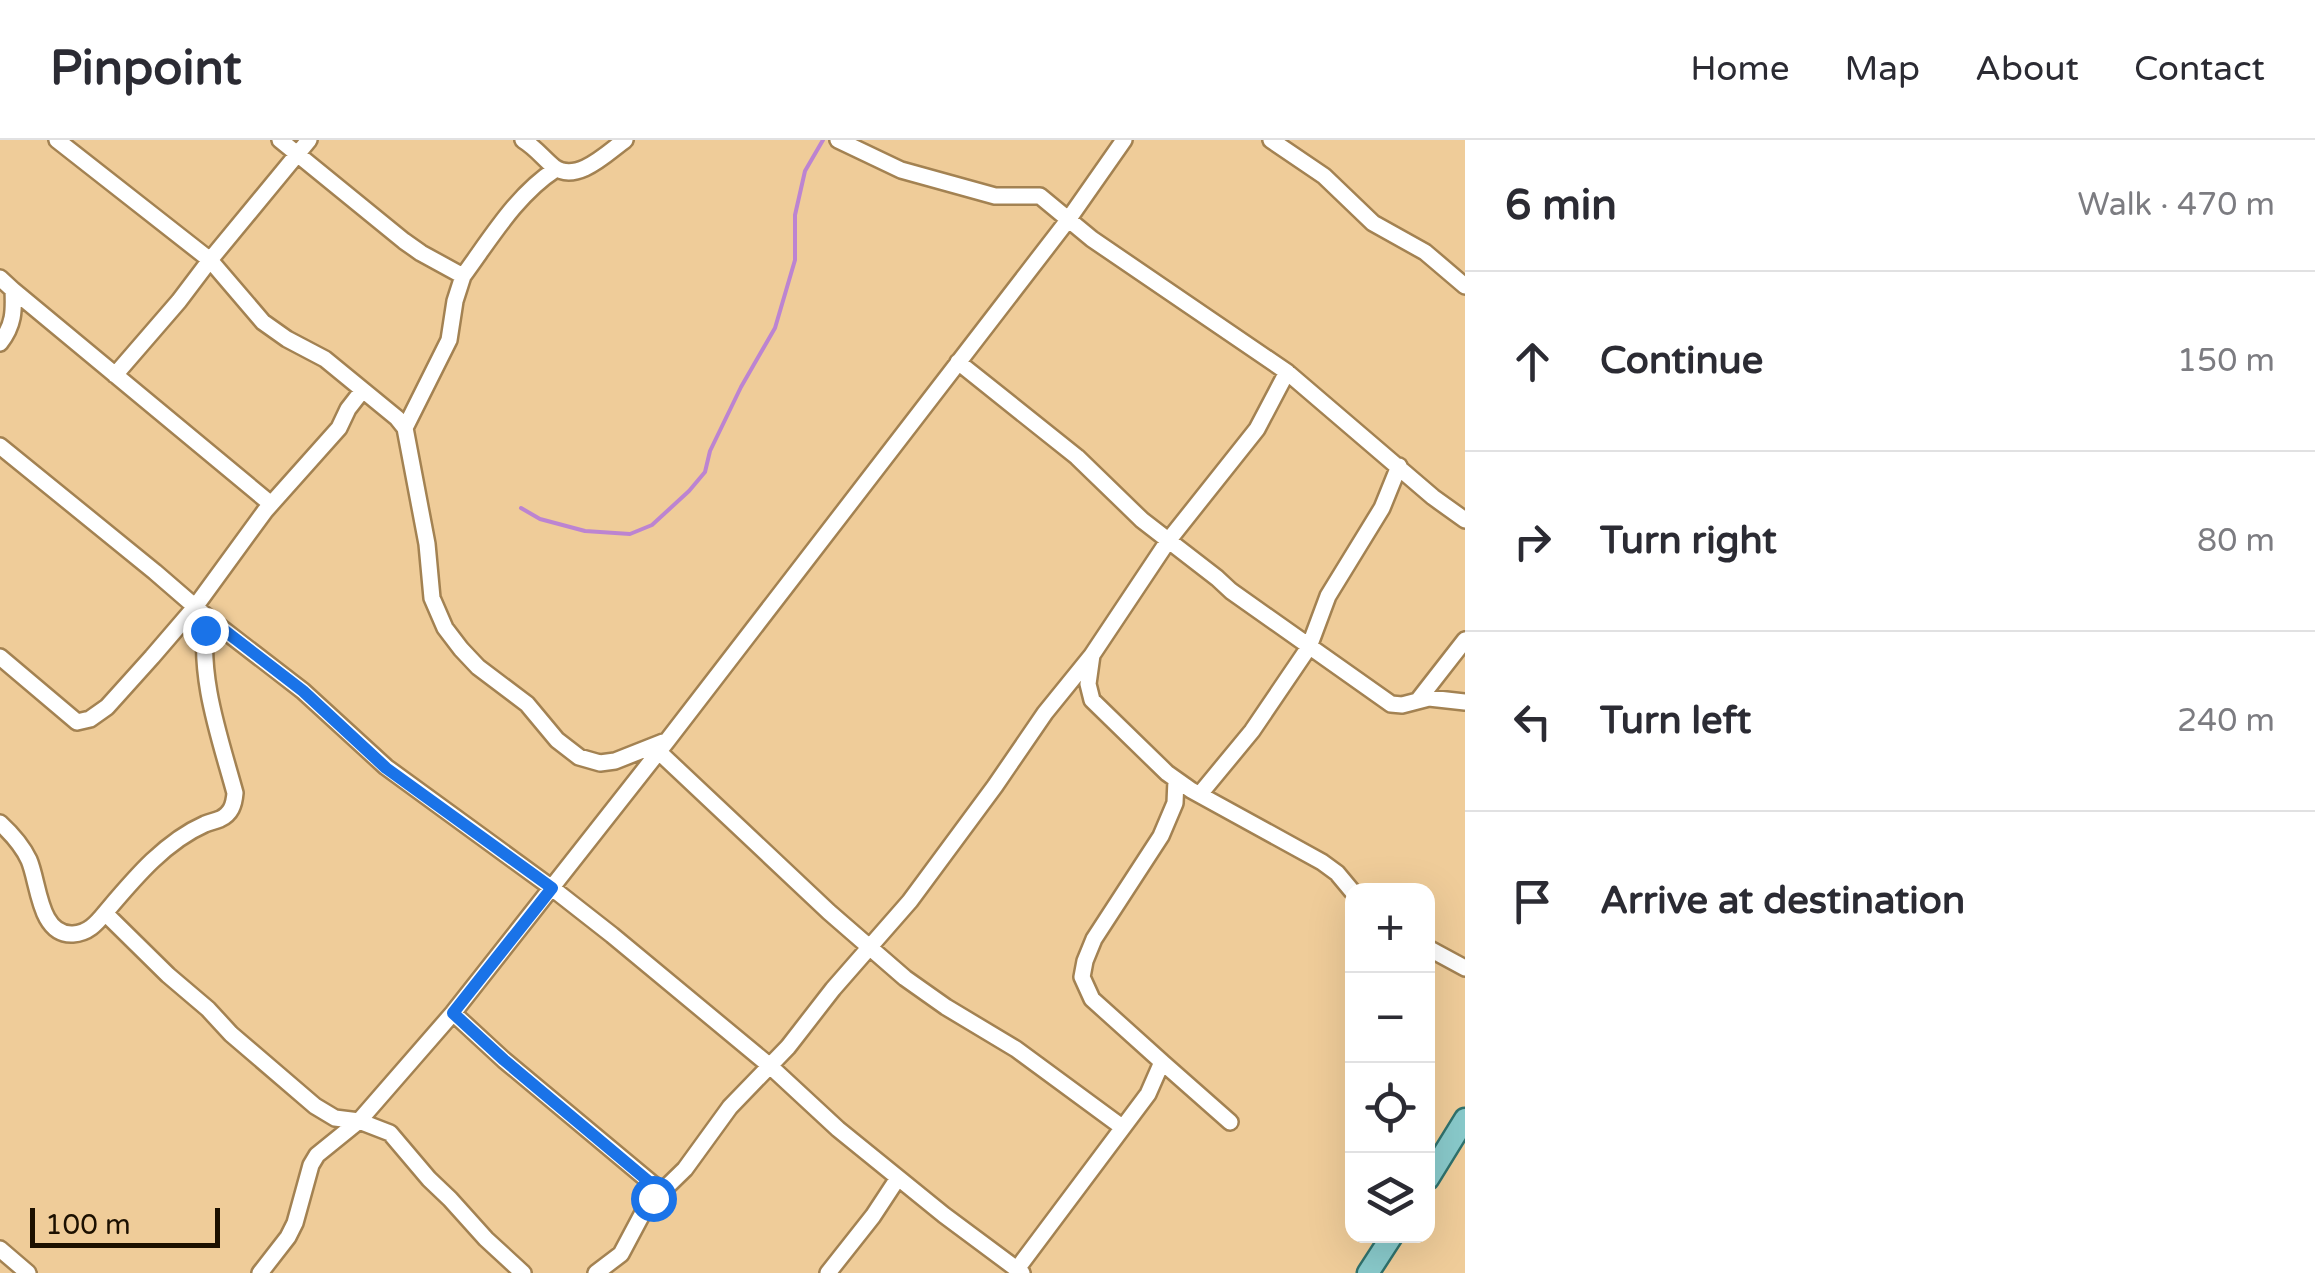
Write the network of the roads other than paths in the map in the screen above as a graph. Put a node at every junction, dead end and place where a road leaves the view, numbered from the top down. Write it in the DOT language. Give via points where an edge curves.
graph roads {
  1 [pos="58,140"];
  2 [pos="280,140"];
  3 [pos="309,140"];
  4 [pos="625,140"];
  5 [pos="838,140"];
  6 [pos="1124,140"];
  7 [pos="1271,140"];
  8 [pos="533,143"];
  9 [pos="298,154"];
  10 [pos="556,169"];
  11 [pos="1068,220"];
  12 [pos="210,260"];
  13 [pos="463,276"];
  14 [pos="6,284"];
  15 [pos="1465,286"];
  16 [pos="0,343"];
  17 [pos="958,362"];
  18 [pos="1287,372"];
  19 [pos="115,374"];
  20 [pos="362,391"];
  21 [pos="405,428"];
  22 [pos="0,446"];
  23 [pos="1399,466"];
  24 [pos="271,504"];
  25 [pos="1465,520"];
  26 [pos="1168,541"];
  27 [pos="201,612"];
  28 [pos="1465,640"];
  29 [pos="1309,647"];
  30 [pos="1092,655"];
  31 [pos="0,657"];
  32 [pos="1418,700"];
  33 [pos="1465,702"];
  34 [pos="662,746"];
  35 [pos="1176,780"];
  36 [pos="1200,794"];
  37 [pos="0,823"];
  38 [pos="1345,883"];
  39 [pos="552,888"];
  40 [pos="105,913"];
  41 [pos="869,948"];
  42 [pos="1435,952"];
  43 [pos="1465,968"];
  44 [pos="453,1013"];
  45 [pos="1162,1062"];
  46 [pos="770,1066"];
  47 [pos="1465,1120"];
  48 [pos="359,1121"];
  49 [pos="1230,1122"];
  50 [pos="1122,1127"];
  51 [pos="1435,1168"];
  52 [pos="898,1178"];
  53 [pos="660,1191"];
  54 [pos="1387,1243"];
  55 [pos="0,1250"];
  56 [pos="1020,1271"];
  57 [pos="28,1273"];
  58 [pos="260,1273"];
  59 [pos="523,1273"];
  60 [pos="596,1273"];
  61 [pos="828,1273"];
  62 [pos="1368,1273"];
  1 -- 12 [label="street"];
  2 -- 9 [label="street"];
  3 -- 9 [label="street"];
  4 -- 10 [label="street" via="580,170"];
  5 -- 11 [label="street" via="902,170 995,196 1040,196"];
  6 -- 11 [label="street"];
  7 -- 15 [label="street"];
  8 -- 10 [label="street"];
  9 -- 12 [label="street"];
  9 -- 13 [label="street" via="413,247"];
  10 -- 13 [label="street" via="522,198"];
  11 -- 17 [label="street"];
  11 -- 18 [label="street"];
  12 -- 19 [label="street"];
  12 -- 20 [label="street" via="263,322 325,359"];
  13 -- 21 [label="street" via="449,340"];
  14 -- 16 [label="street" via="14,314"];
  14 -- 19 [label="street"];
  17 -- 26 [label="street" via="1088,466"];
  17 -- 34 [label="street"];
  18 -- 23 [label="street"];
  18 -- 26 [label="street" via="1257,428"];
  19 -- 24 [label="street"];
  20 -- 21 [label="street"];
  20 -- 24 [label="street" via="340,428"];
  21 -- 34 [label="street" via="432,598 461,649 579,757 615,761"];
  22 -- 27 [label="street"];
  23 -- 25 [label="street"];
  23 -- 29 [label="street" via="1382,508 1328,596"];
  24 -- 27 [label="street"];
  26 -- 29 [label="street"];
  26 -- 30 [label="street"];
  27 -- 31 [label="street" via="84,722"];
  27 -- 39 [label="street" via="303,691 386,768"];
  27 -- 40 [label="street" via="208,683 234,804 226,816 161,854"];
  28 -- 32 [label="street"];
  29 -- 32 [label="street" via="1391,704"];
  29 -- 36 [label="street"];
  30 -- 35 [label="street" via="1092,700"];
  30 -- 41 [label="street"];
  32 -- 33 [label="street"];
  34 -- 39 [label="street"];
  34 -- 41 [label="street"];
  35 -- 36 [label="street"];
  35 -- 45 [label="street" via="1161,836 1094,938 1082,977 1092,999"];
  36 -- 38 [label="street" via="1322,862"];
  37 -- 40 [label="street" via="28,858 56,931 81,932"];
  39 -- 44 [label="street"];
  39 -- 46 [label="street"];
  40 -- 48 [label="street" via="316,1106 335,1118"];
  41 -- 46 [label="street"];
  41 -- 50 [label="street"];
  42 -- 43 [label="street"];
  44 -- 48 [label="street"];
  44 -- 53 [label="street"];
  45 -- 49 [label="street"];
  45 -- 50 [label="street"];
  46 -- 52 [label="street"];
  46 -- 53 [label="street"];
  47 -- 51 [label="main road"];
  48 -- 58 [label="street" via="311,1165 288,1238"];
  48 -- 59 [label="street" via="398,1140"];
  50 -- 56 [label="street"];
  52 -- 56 [label="street"];
  52 -- 61 [label="street"];
  53 -- 60 [label="street" via="621,1254"];
  54 -- 62 [label="main road"];
  55 -- 57 [label="street"];
}
